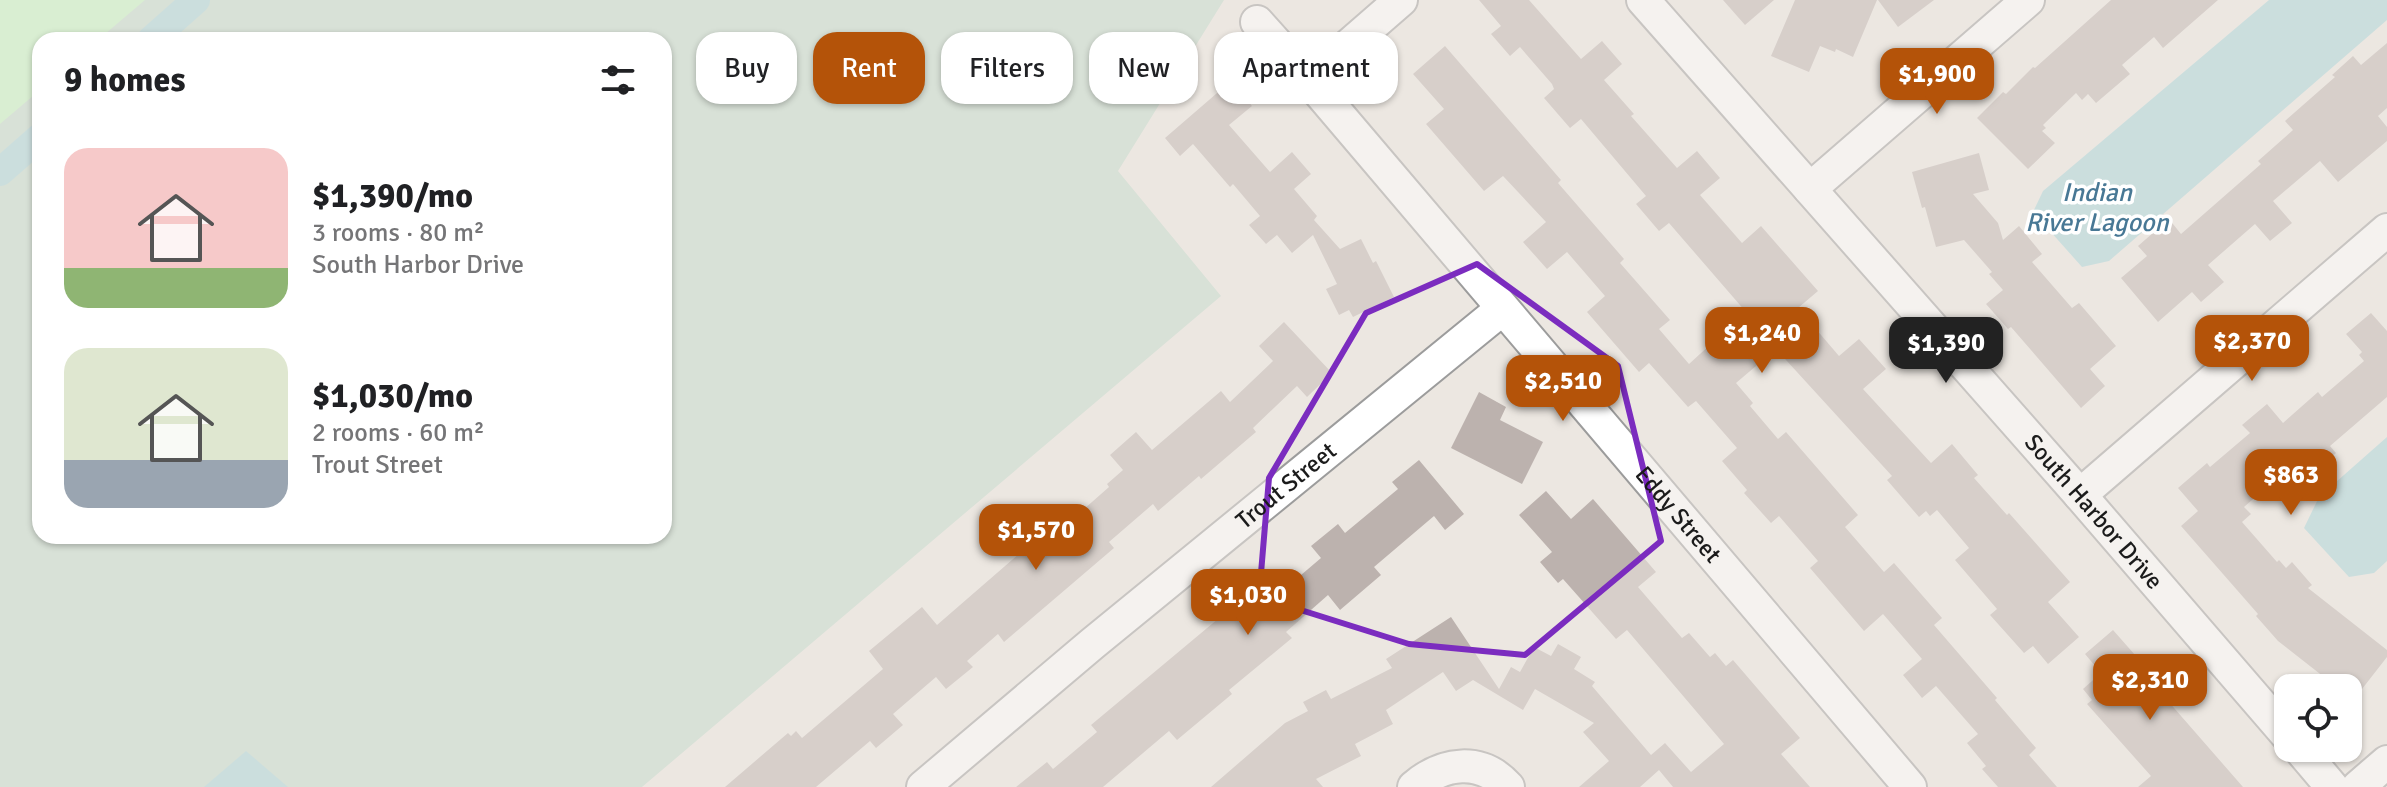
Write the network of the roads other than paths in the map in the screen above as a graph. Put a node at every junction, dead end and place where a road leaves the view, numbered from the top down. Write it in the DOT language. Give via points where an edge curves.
graph roads {
  1 [pos="1401,0"];
  2 [pos="1643,0"];
  3 [pos="2028,0"];
  4 [pos="1257,22"];
  5 [pos="1266,32"];
  6 [pos="1364,32"];
  7 [pos="1329,104"];
  8 [pos="1810,189"];
  9 [pos="2387,230"];
  10 [pos="1502,309"];
  11 [pos="2080,495"];
  12 [pos="2274,720"];
  13 [pos="2311,762"];
  14 [pos="2387,762"];
  15 [pos="1902,784"];
  16 [pos="923,787"];
  17 [pos="1414,787"];
  18 [pos="1508,787"];
  19 [pos="2332,787"];
  20 [pos="2358,787"];
  1 -- 6 [label="street"];
  2 -- 8 [label="street, South Harbor Drive"];
  3 -- 8 [label="street"];
  4 -- 5 [label="street, Eddy Street"];
  7 -- 10 [label="street, Eddy Street"];
  8 -- 11 [label="street, South Harbor Drive"];
  9 -- 11 [label="street"];
  10 -- 15 [label="street, Eddy Street"];
  10 -- 16 [label="street, Trout Street"];
  11 -- 12 [label="street, South Harbor Drive"];
  13 -- 19 [label="street"];
  14 -- 20 [label="street"];
  17 -- 18 [label="street" via="1427,776 1463,764 1497,774"];
}
